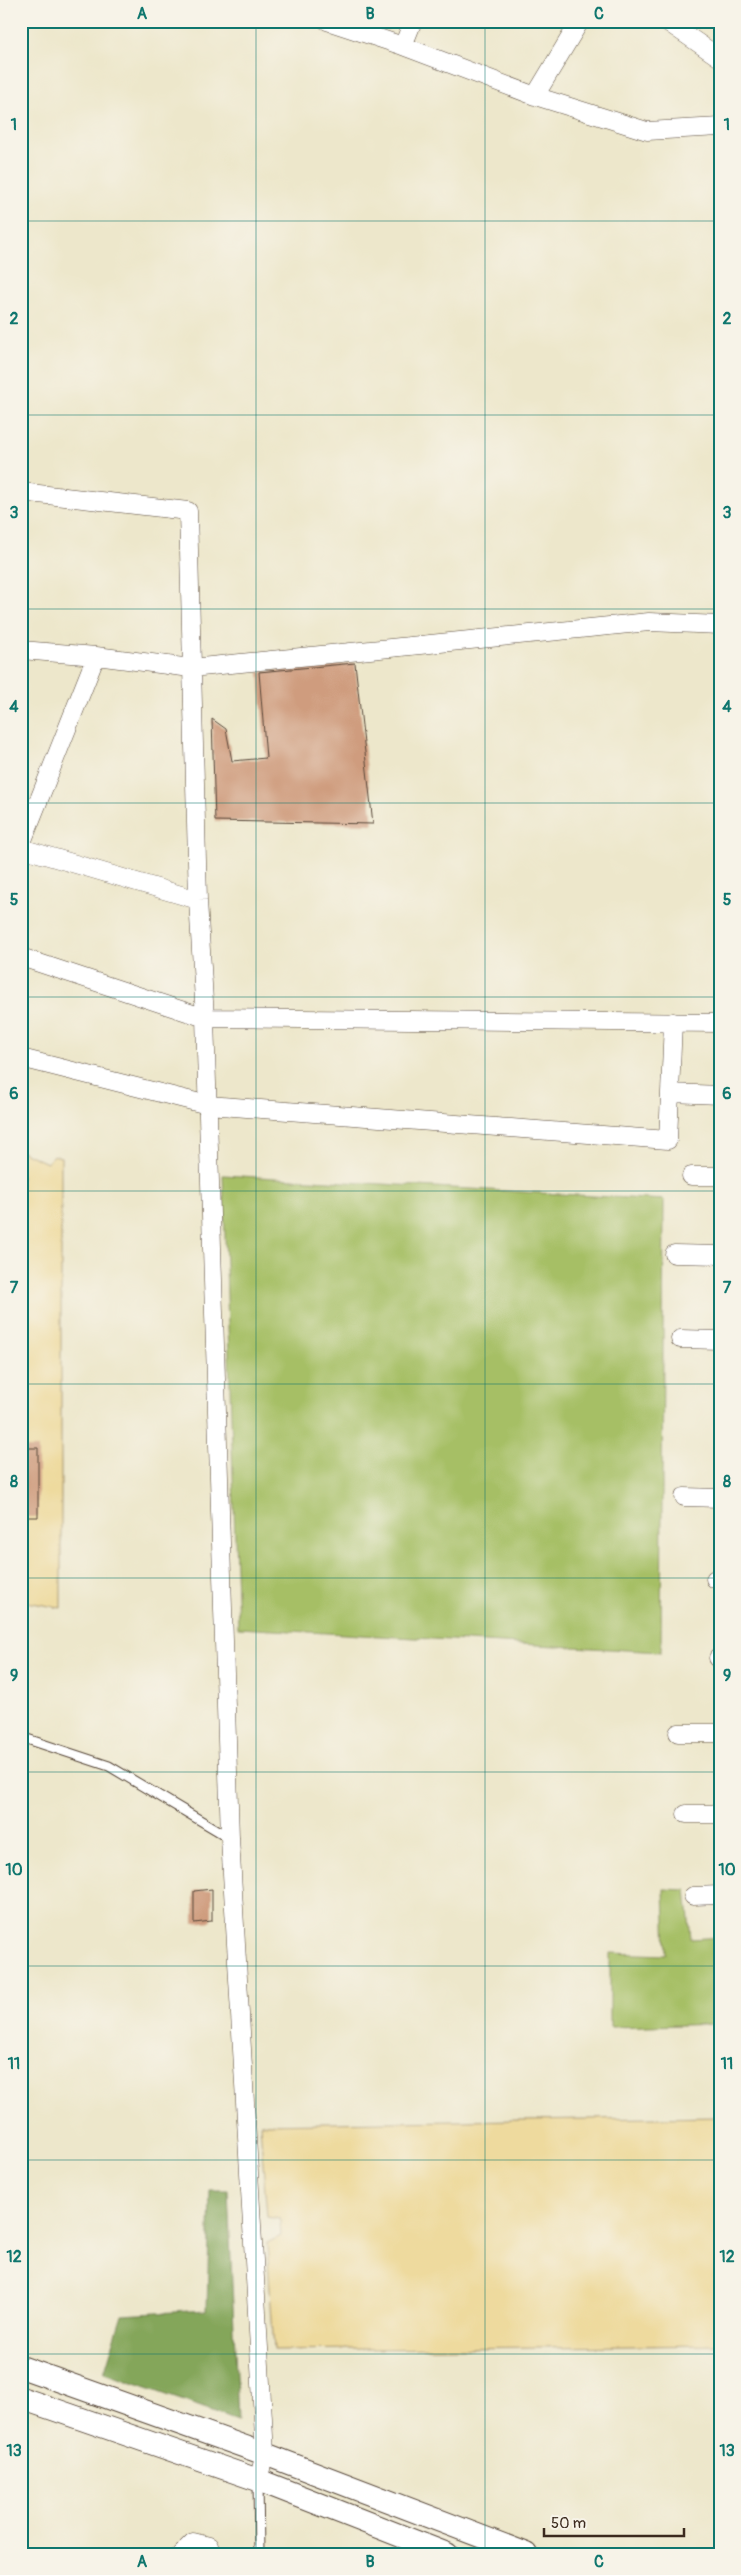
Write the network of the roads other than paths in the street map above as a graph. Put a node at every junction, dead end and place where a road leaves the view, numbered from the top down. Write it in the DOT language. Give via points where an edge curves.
graph roads {
  1 [pos="412,21"];
  2 [pos="666,21"];
  3 [pos="338,23"];
  4 [pos="572,24"];
  5 [pos="403,46"];
  6 [pos="720,58"];
  7 [pos="534,96"];
  8 [pos="720,127"];
  9 [pos="21,492"];
  10 [pos="720,625"];
  11 [pos="21,650"];
  12 [pos="96,656"];
  13 [pos="191,668"];
  14 [pos="21,847"];
  15 [pos="198,900"];
  16 [pos="21,957"];
  17 [pos="205,1018"];
  18 [pos="673,1022"];
  19 [pos="720,1023"];
  20 [pos="21,1058"];
  21 [pos="671,1092"];
  22 [pos="720,1095"];
  23 [pos="208,1106"];
  24 [pos="691,1176"];
  25 [pos="720,1176"];
  26 [pos="674,1254"];
  27 [pos="720,1255"];
  28 [pos="680,1339"];
  29 [pos="720,1340"];
  30 [pos="684,1496"];
  31 [pos="720,1498"];
  32 [pos="678,1733"];
  33 [pos="720,1733"];
  34 [pos="21,1737"];
  35 [pos="686,1814"];
  36 [pos="720,1814"];
  37 [pos="230,1838"];
  38 [pos="720,1895"];
  39 [pos="693,1896"];
  40 [pos="21,2367"];
  41 [pos="21,2398"];
  42 [pos="265,2454"];
  43 [pos="258,2480"];
  44 [pos="181,2554"];
  45 [pos="211,2554"];
  46 [pos="259,2554"];
  47 [pos="447,2554"];
  48 [pos="528,2554"];
  1 -- 5 [label="street"];
  2 -- 6 [label="street"];
  3 -- 5 [label="street"];
  4 -- 7 [label="street"];
  5 -- 7 [label="street"];
  7 -- 8 [label="street" via="647,132"];
  9 -- 13 [label="street" via="188,511"];
  10 -- 13 [label="street" via="649,622"];
  11 -- 12 [label="street"];
  12 -- 13 [label="street"];
  12 -- 14 [label="street"];
  13 -- 15 [label="street"];
  14 -- 15 [label="street"];
  15 -- 17 [label="street"];
  16 -- 17 [label="street"];
  17 -- 18 [label="street"];
  17 -- 23 [label="street"];
  18 -- 19 [label="street"];
  18 -- 21 [label="street"];
  20 -- 23 [label="street"];
  21 -- 22 [label="street"];
  21 -- 23 [label="street" via="668,1140"];
  23 -- 37 [label="street"];
  24 -- 25 [label="street"];
  26 -- 27 [label="street"];
  28 -- 29 [label="street"];
  30 -- 31 [label="street"];
  32 -- 33 [label="street"];
  34 -- 37 [label="lane" via="109,1766"];
  35 -- 36 [label="street"];
  37 -- 42 [label="street"];
  38 -- 39 [label="street"];
  40 -- 42 [label="street"];
  41 -- 43 [label="street"];
  42 -- 43 [label="street"];
  42 -- 48 [label="street"];
  43 -- 46 [label="lane"];
  43 -- 47 [label="street"];
  44 -- 45 [label="street" via="193,2542 209,2546"];
}
